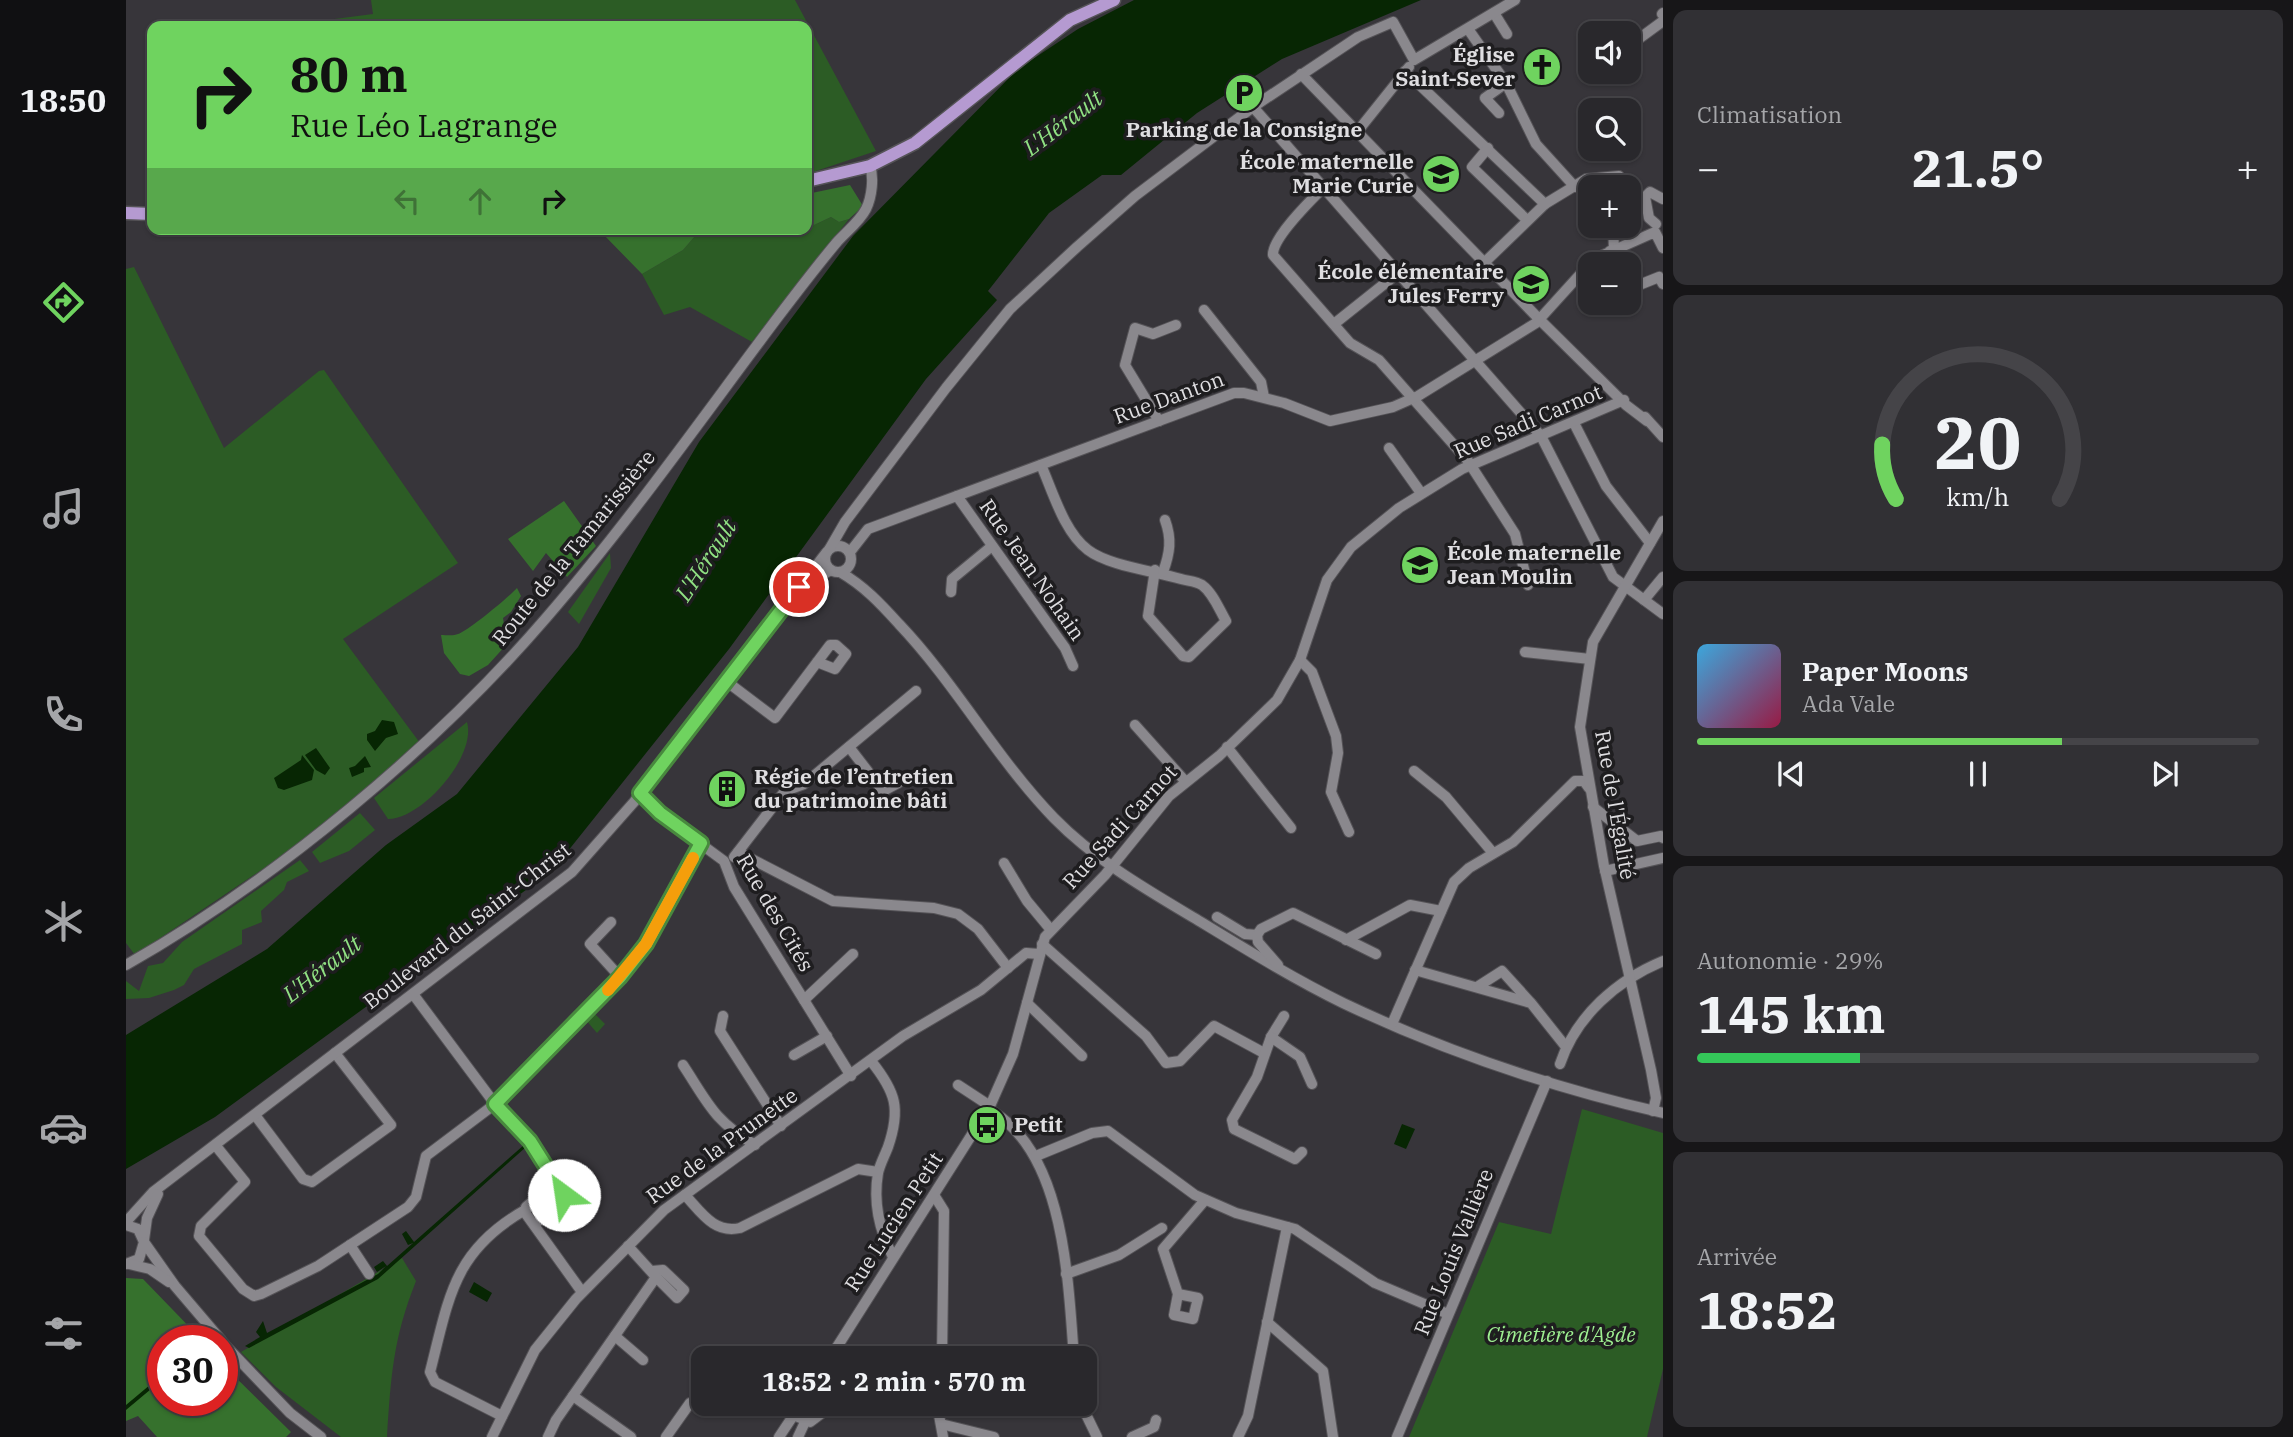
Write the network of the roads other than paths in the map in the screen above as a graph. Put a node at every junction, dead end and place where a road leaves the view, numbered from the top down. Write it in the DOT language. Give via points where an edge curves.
graph roads {
  1 [pos="1114,0"];
  2 [pos="1515,0"];
  3 [pos="1494,13"];
  4 [pos="1662,22"];
  5 [pos="1468,29"];
  6 [pos="1507,34"];
  7 [pos="1641,37"];
  8 [pos="1414,60"];
  9 [pos="1405,71"];
  10 [pos="1301,74"];
  11 [pos="1506,83"];
  12 [pos="1253,107"];
  13 [pos="1499,113"];
  14 [pos="1357,132"];
  15 [pos="1488,148"];
  16 [pos="870,166"];
  17 [pos="812,180"];
  18 [pos="1578,185"];
  19 [pos="1324,187"];
  20 [pos="1575,187"];
  21 [pos="1663,199"];
  22 [pos="1545,204"];
  23 [pos="126,212"];
  24 [pos="146,213"];
  25 [pos="1527,220"];
  26 [pos="1658,225"];
  27 [pos="1612,238"];
  28 [pos="1663,248"];
  29 [pos="1612,250"];
  30 [pos="1485,262"];
  31 [pos="1398,273"];
  32 [pos="1641,284"];
  33 [pos="1663,284"];
  34 [pos="1205,310"];
  35 [pos="1540,320"];
  36 [pos="1334,324"];
  37 [pos="1176,325"];
  38 [pos="1475,361"];
  39 [pos="1264,397"];
  40 [pos="1413,399"];
  41 [pos="1624,400"];
  42 [pos="1159,421"];
  43 [pos="1574,423"];
  44 [pos="1662,433"];
  45 [pos="1541,436"];
  46 [pos="1389,448"];
  47 [pos="1041,465"];
  48 [pos="1470,465"];
  49 [pos="1421,494"];
  50 [pos="957,496"];
  51 [pos="1165,520"];
  52 [pos="1663,521"];
  53 [pos="1650,542"];
  54 [pos="992,546"];
  55 [pos="828,551"];
  56 [pos="851,556"];
  57 [pos="835,571"];
  58 [pos="1159,571"];
  59 [pos="1663,577"];
  60 [pos="863,585"];
  61 [pos="1528,585"];
  62 [pos="1624,586"];
  63 [pos="799,587"];
  64 [pos="951,592"];
  65 [pos="1644,600"];
  66 [pos="1663,614"];
  67 [pos="1524,652"];
  68 [pos="1590,659"];
  69 [pos="1300,660"];
  70 [pos="817,662"];
  71 [pos="1073,666"];
  72 [pos="726,681"];
  73 [pos="916,691"];
  74 [pos="1135,725"];
  75 [pos="849,747"];
  76 [pos="1227,747"];
  77 [pos="1584,758"];
  78 [pos="1414,771"];
  79 [pos="1185,781"];
  80 [pos="1575,781"];
  81 [pos="898,783"];
  82 [pos="1590,789"];
  83 [pos="640,793"];
  84 [pos="1593,807"];
  85 [pos="1292,828"];
  86 [pos="1349,832"];
  87 [pos="1663,838"];
  88 [pos="701,843"];
  89 [pos="738,852"];
  90 [pos="1493,853"];
  91 [pos="1663,858"];
  92 [pos="1004,863"];
  93 [pos="727,866"];
  94 [pos="1112,867"];
  95 [pos="1605,871"];
  96 [pos="1441,911"];
  97 [pos="1217,917"];
  98 [pos="611,922"];
  99 [pos="1051,930"];
  100 [pos="1257,935"];
  101 [pos="1346,940"];
  102 [pos="1041,949"];
  103 [pos="853,954"];
  104 [pos="1376,954"];
  105 [pos="1663,961"];
  106 [pos="126,965"];
  107 [pos="1008,968"];
  108 [pos="1283,970"];
  109 [pos="1415,970"];
  110 [pos="1631,976"];
  111 [pos="620,977"];
  112 [pos="1477,988"];
  113 [pos="413,993"];
  114 [pos="804,1000"];
  115 [pos="1027,1003"];
  116 [pos="1531,1003"];
  117 [pos="723,1016"];
  118 [pos="1284,1016"];
  119 [pos="1392,1024"];
  120 [pos="827,1036"];
  121 [pos="1270,1037"];
  122 [pos="1566,1047"];
  123 [pos="335,1053"];
  124 [pos="1264,1053"];
  125 [pos="793,1055"];
  126 [pos="1082,1056"];
  127 [pos="871,1061"];
  128 [pos="1560,1064"];
  129 [pos="683,1065"];
  130 [pos="851,1076"];
  131 [pos="1546,1082"];
  132 [pos="1312,1084"];
  133 [pos="958,1085"];
  134 [pos="495,1104"];
  135 [pos="989,1108"];
  136 [pos="1658,1112"];
  137 [pos="255,1115"];
  138 [pos="781,1126"];
  139 [pos="755,1145"];
  140 [pos="216,1146"];
  141 [pos="1302,1152"];
  142 [pos="1036,1156"];
  143 [pos="878,1172"];
  144 [pos="166,1182"];
  145 [pos="555,1184"];
  146 [pos="685,1195"];
  147 [pos="933,1195"];
  148 [pos="1205,1200"];
  149 [pos="525,1210"];
  150 [pos="126,1223"];
  151 [pos="535,1224"];
  152 [pos="1287,1227"];
  153 [pos="1161,1228"];
  154 [pos="144,1241"];
  155 [pos="350,1245"];
  156 [pos="628,1246"];
  157 [pos="893,1257"];
  158 [pos="127,1264"];
  159 [pos="369,1274"];
  160 [pos="1066,1274"];
  161 [pos="175,1286"];
  162 [pos="582,1292"];
  163 [pos="1178,1294"];
  164 [pos="1448,1314"];
  165 [pos="1267,1322"];
  166 [pos="208,1325"];
  167 [pos="615,1336"];
  168 [pos="837,1346"];
  169 [pos="942,1346"];
  170 [pos="1073,1346"];
  171 [pos="238,1358"];
  172 [pos="643,1360"];
  173 [pos="573,1396"];
  174 [pos="690,1403"];
  175 [pos="502,1416"];
  176 [pos="792,1416"];
  177 [pos="795,1416"];
  178 [pos="819,1416"];
  179 [pos="939,1416"];
  180 [pos="1087,1416"];
  181 [pos="1156,1420"];
  182 [pos="806,1422"];
  183 [pos="941,1424"];
  184 [pos="321,1437"];
  185 [pos="492,1437"];
  186 [pos="548,1437"];
  187 [pos="631,1437"];
  188 [pos="666,1437"];
  189 [pos="779,1437"];
  190 [pos="798,1437"];
  191 [pos="943,1437"];
  192 [pos="995,1437"];
  193 [pos="1097,1437"];
  194 [pos="1132,1437"];
  195 [pos="1238,1437"];
  196 [pos="1333,1437"];
  197 [pos="1397,1437"];
  1 -- 16 [label="main road" via="1070,20 923,136"];
  2 -- 3 [label="street"];
  3 -- 5 [label="street"];
  3 -- 6 [label="street"];
  4 -- 7 [label="street"];
  5 -- 8 [label="street"];
  5 -- 11 [label="street"];
  8 -- 9 [label="street"];
  8 -- 10 [label="street, Boulevard du Saint-Christ" via="1393,22 1358,37"];
  9 -- 14 [label="street"];
  9 -- 15 [label="street"];
  10 -- 12 [label="street, Boulevard du Saint-Christ"];
  10 -- 14 [label="street"];
  11 -- 13 [label="street" via="1485,98"];
  11 -- 20 [label="street" via="1536,144"];
  12 -- 19 [label="street"];
  12 -- 55 [label="street, Boulevard du Saint-Christ" via="1135,196 1010,309 845,522"];
  14 -- 30 [label="street"];
  15 -- 22 [label="street"];
  15 -- 25 [label="street" via="1472,167"];
  16 -- 17 [label="main road"];
  16 -- 106 [label="street, Route de la Tamarissière" via="873,173 864,212 813,272 612,538 520,647 433,735 304,844"];
  18 -- 20 [label="street"];
  19 -- 31 [label="street"];
  19 -- 36 [label="street" via="1280,237 1273,255"];
  20 -- 22 [label="street"];
  21 -- 26 [label="street" via="1650,192 1645,197 1648,218"];
  22 -- 25 [label="street"];
  23 -- 24 [label="main road"];
  25 -- 30 [label="street"];
  26 -- 28 [label="street"];
  26 -- 29 [label="street"];
  27 -- 29 [label="street"];
  29 -- 35 [label="street, Rue Danton" via="1594,259"];
  30 -- 35 [label="street"];
  31 -- 36 [label="street"];
  31 -- 38 [label="street"];
  32 -- 33 [label="street" via="1659,277"];
  34 -- 39 [label="street" via="1261,382"];
  35 -- 38 [label="street, Rue Danton"];
  35 -- 41 [label="street"];
  36 -- 40 [label="street" via="1350,343 1380,360"];
  37 -- 42 [label="street" via="1153,334 1135,328 1125,365"];
  38 -- 40 [label="street, Rue Danton"];
  38 -- 45 [label="street"];
  39 -- 40 [label="street, Rue Danton" via="1330,421 1367,415"];
  39 -- 42 [label="street, Rue Danton" via="1234,393"];
  40 -- 48 [label="street"];
  41 -- 43 [label="street, Rue Sadi Carnot"];
  41 -- 44 [label="street" via="1639,408"];
  42 -- 47 [label="street, Rue Danton"];
  43 -- 45 [label="street, Rue Sadi Carnot"];
  43 -- 53 [label="street" via="1606,486"];
  45 -- 48 [label="street, Rue Sadi Carnot"];
  45 -- 62 [label="street" via="1613,577"];
  46 -- 49 [label="street"];
  47 -- 50 [label="street, Rue Danton"];
  47 -- 58 [label="street" via="1083,546 1109,561"];
  48 -- 49 [label="street, Rue Sadi Carnot"];
  48 -- 61 [label="street" via="1515,534"];
  49 -- 69 [label="street, Rue Sadi Carnot" via="1355,542 1337,564"];
  50 -- 54 [label="street, Rue Jean Nohain"];
  50 -- 56 [label="street, Rue Danton" via="868,528"];
  51 -- 58 [label="street" via="1170,544"];
  52 -- 53 [label="street, Rue de l'Égalité"];
  53 -- 62 [label="street, Rue de l'Égalité"];
  54 -- 64 [label="street" via="953,579"];
  54 -- 71 [label="street, Rue Jean Nohain"];
  55 -- 56 [label="street" via="843,547"];
  55 -- 57 [label="street" via="825,561"];
  55 -- 63 [label="street, Boulevard du Saint-Christ"];
  56 -- 57 [label="street" via="847,569"];
  56 -- 60 [label="street"];
  57 -- 60 [label="street"];
  57 -- 63 [label="street, Boulevard du Saint-Christ"];
  58 -- 58 [label="street" via="1200,584 1226,621 1189,657 1183,656 1148,616"];
  59 -- 65 [label="street"];
  60 -- 94 [label="street" via="941,671 1016,776 1077,840"];
  62 -- 65 [label="street"];
  62 -- 68 [label="street, Rue de l'Égalité" via="1593,642"];
  63 -- 72 [label="street, Boulevard du Saint-Christ"];
  65 -- 66 [label="street"];
  67 -- 68 [label="street"];
  68 -- 77 [label="street, Rue de l'Égalité" via="1580,727"];
  69 -- 76 [label="street, Rue Sadi Carnot" via="1277,700"];
  69 -- 86 [label="street" via="1312,672 1336,736 1338,753 1331,792"];
  70 -- 72 [label="street" via="775,718"];
  72 -- 83 [label="street, Boulevard du Saint-Christ"];
  73 -- 75 [label="street"];
  74 -- 79 [label="street"];
  75 -- 81 [label="street" via="883,791"];
  75 -- 89 [label="street" via="804,784 785,791"];
  76 -- 79 [label="street, Rue Sadi Carnot"];
  76 -- 85 [label="street"];
  77 -- 80 [label="street"];
  77 -- 82 [label="street, Rue de l'Égalité"];
  78 -- 90 [label="street" via="1446,797"];
  79 -- 94 [label="street, Rue Sadi Carnot"];
  80 -- 82 [label="street" via="1584,781"];
  80 -- 90 [label="street" via="1513,842"];
  82 -- 84 [label="street, Rue de l'Égalité"];
  83 -- 88 [label="street, Rue des Cités"];
  83 -- 113 [label="street, Boulevard du Saint-Christ" via="572,872"];
  84 -- 87 [label="street" via="1637,841"];
  84 -- 95 [label="street, Rue de l'Égalité"];
  88 -- 93 [label="street, Rue des Cités"];
  88 -- 111 [label="street" via="646,944"];
  89 -- 93 [label="street"];
  89 -- 107 [label="street" via="833,901 958,914 978,929"];
  90 -- 96 [label="street" via="1469,868 1450,888"];
  91 -- 95 [label="street"];
  92 -- 99 [label="street"];
  93 -- 114 [label="street, Rue des Cités" via="734,887"];
  94 -- 99 [label="street, Rue Sadi Carnot"];
  94 -- 108 [label="street"];
  95 -- 110 [label="street, Rue de l'Égalité"];
  96 -- 101 [label="street" via="1410,905"];
  96 -- 109 [label="street"];
  97 -- 100 [label="street" via="1245,934"];
  98 -- 111 [label="street" via="590,944"];
  99 -- 102 [label="street, Rue Sadi Carnot"];
  100 -- 101 [label="street" via="1293,913"];
  100 -- 108 [label="street"];
  101 -- 104 [label="street"];
  102 -- 107 [label="street, Rue de la Prunette" via="1026,953"];
  102 -- 115 [label="street, Rue Lucien Petit"];
  102 -- 124 [label="street" via="1146,1036 1166,1063 1180,1061 1214,1026"];
  103 -- 114 [label="street"];
  105 -- 110 [label="street"];
  107 -- 127 [label="street, Rue de la Prunette"];
  108 -- 119 [label="street"];
  109 -- 112 [label="street"];
  109 -- 119 [label="street"];
  110 -- 122 [label="street" via="1598,1005"];
  110 -- 136 [label="street, Rue de l'Égalité"];
  111 -- 134 [label="street"];
  112 -- 116 [label="street"];
  112 -- 116 [label="street" via="1502,971"];
  113 -- 123 [label="street, Boulevard du Saint-Christ"];
  113 -- 134 [label="street"];
  114 -- 120 [label="street, Rue des Cités"];
  115 -- 126 [label="street"];
  115 -- 135 [label="street, Rue Lucien Petit" via="1013,1054"];
  116 -- 122 [label="street"];
  117 -- 138 [label="street" via="720,1031"];
  118 -- 121 [label="street"];
  119 -- 131 [label="street"];
  120 -- 125 [label="street"];
  120 -- 130 [label="street, Rue des Cités"];
  121 -- 124 [label="street"];
  121 -- 132 [label="street" via="1300,1057"];
  122 -- 128 [label="street"];
  123 -- 137 [label="street, Boulevard du Saint-Christ"];
  123 -- 137 [label="street" via="391,1125 312,1182 303,1179"];
  124 -- 141 [label="street" via="1258,1077 1232,1120 1234,1129 1295,1159"];
  127 -- 130 [label="street, Rue de la Prunette"];
  127 -- 143 [label="street" via="888,1085 896,1112"];
  129 -- 139 [label="street" via="716,1116"];
  130 -- 138 [label="street, Rue de la Prunette"];
  131 -- 136 [label="street"];
  131 -- 164 [label="street, Rue Louis Vallière"];
  133 -- 135 [label="street"];
  134 -- 145 [label="street" via="530,1141"];
  134 -- 155 [label="street" via="426,1156 416,1196 408,1207"];
  135 -- 142 [label="street" via="1005,1119"];
  135 -- 147 [label="street, Rue Lucien Petit"];
  137 -- 140 [label="street, Boulevard du Saint-Christ"];
  138 -- 139 [label="street, Rue de la Prunette"];
  139 -- 146 [label="street, Rue de la Prunette"];
  140 -- 144 [label="street, Boulevard du Saint-Christ"];
  140 -- 155 [label="street" via="246,1182 201,1226 199,1236 248,1293 261,1294"];
  142 -- 148 [label="street" via="1108,1131"];
  142 -- 160 [label="street"];
  143 -- 146 [label="street" via="858,1169 729,1230 712,1224"];
  143 -- 157 [label="street" via="876,1214"];
  144 -- 150 [label="street, Boulevard du Saint-Christ"];
  144 -- 154 [label="street, Boulevard du Saint-Christ" via="147,1218"];
  145 -- 149 [label="street"];
  145 -- 151 [label="street" via="564,1199"];
  146 -- 156 [label="street, Rue de la Prunette"];
  147 -- 157 [label="street, Rue Lucien Petit"];
  147 -- 169 [label="street" via="944,1211"];
  148 -- 152 [label="street"];
  148 -- 163 [label="street" via="1164,1244"];
  149 -- 151 [label="street"];
  149 -- 175 [label="street" via="476,1248 463,1266 453,1284 430,1372 435,1382"];
  150 -- 154 [label="street" via="138,1230"];
  151 -- 162 [label="street"];
  152 -- 164 [label="street" via="1375,1283"];
  152 -- 165 [label="street"];
  153 -- 160 [label="street" via="1119,1255"];
  154 -- 158 [label="street, Boulevard du Saint-Christ" via="142,1254"];
  154 -- 161 [label="street"];
  155 -- 159 [label="street"];
  156 -- 162 [label="street, Rue de la Prunette"];
  156 -- 167 [label="street" via="654,1274"];
  157 -- 168 [label="street, Rue Lucien Petit"];
  158 -- 161 [label="street" via="150,1269"];
  160 -- 170 [label="street"];
  161 -- 166 [label="street"];
  162 -- 175 [label="street, Rue de la Prunette" via="535,1350"];
  164 -- 197 [label="street, Rue Louis Vallière"];
  165 -- 195 [label="street" via="1248,1416"];
  165 -- 196 [label="street" via="1324,1371"];
  167 -- 172 [label="street"];
  167 -- 173 [label="street"];
  171 -- 184 [label="street" via="290,1413"];
  173 -- 186 [label="street"];
  173 -- 187 [label="street"];
  174 -- 188 [label="street"];
  175 -- 185 [label="street, Rue de la Prunette"];
  176 -- 189 [label="street"];
  177 -- 182 [label="street"];
  178 -- 182 [label="street"];
  179 -- 183 [label="street"];
  180 -- 193 [label="street"];
  181 -- 194 [label="street" via="1154,1427"];
  182 -- 190 [label="street"];
  183 -- 191 [label="street"];
  183 -- 192 [label="street"];
}
